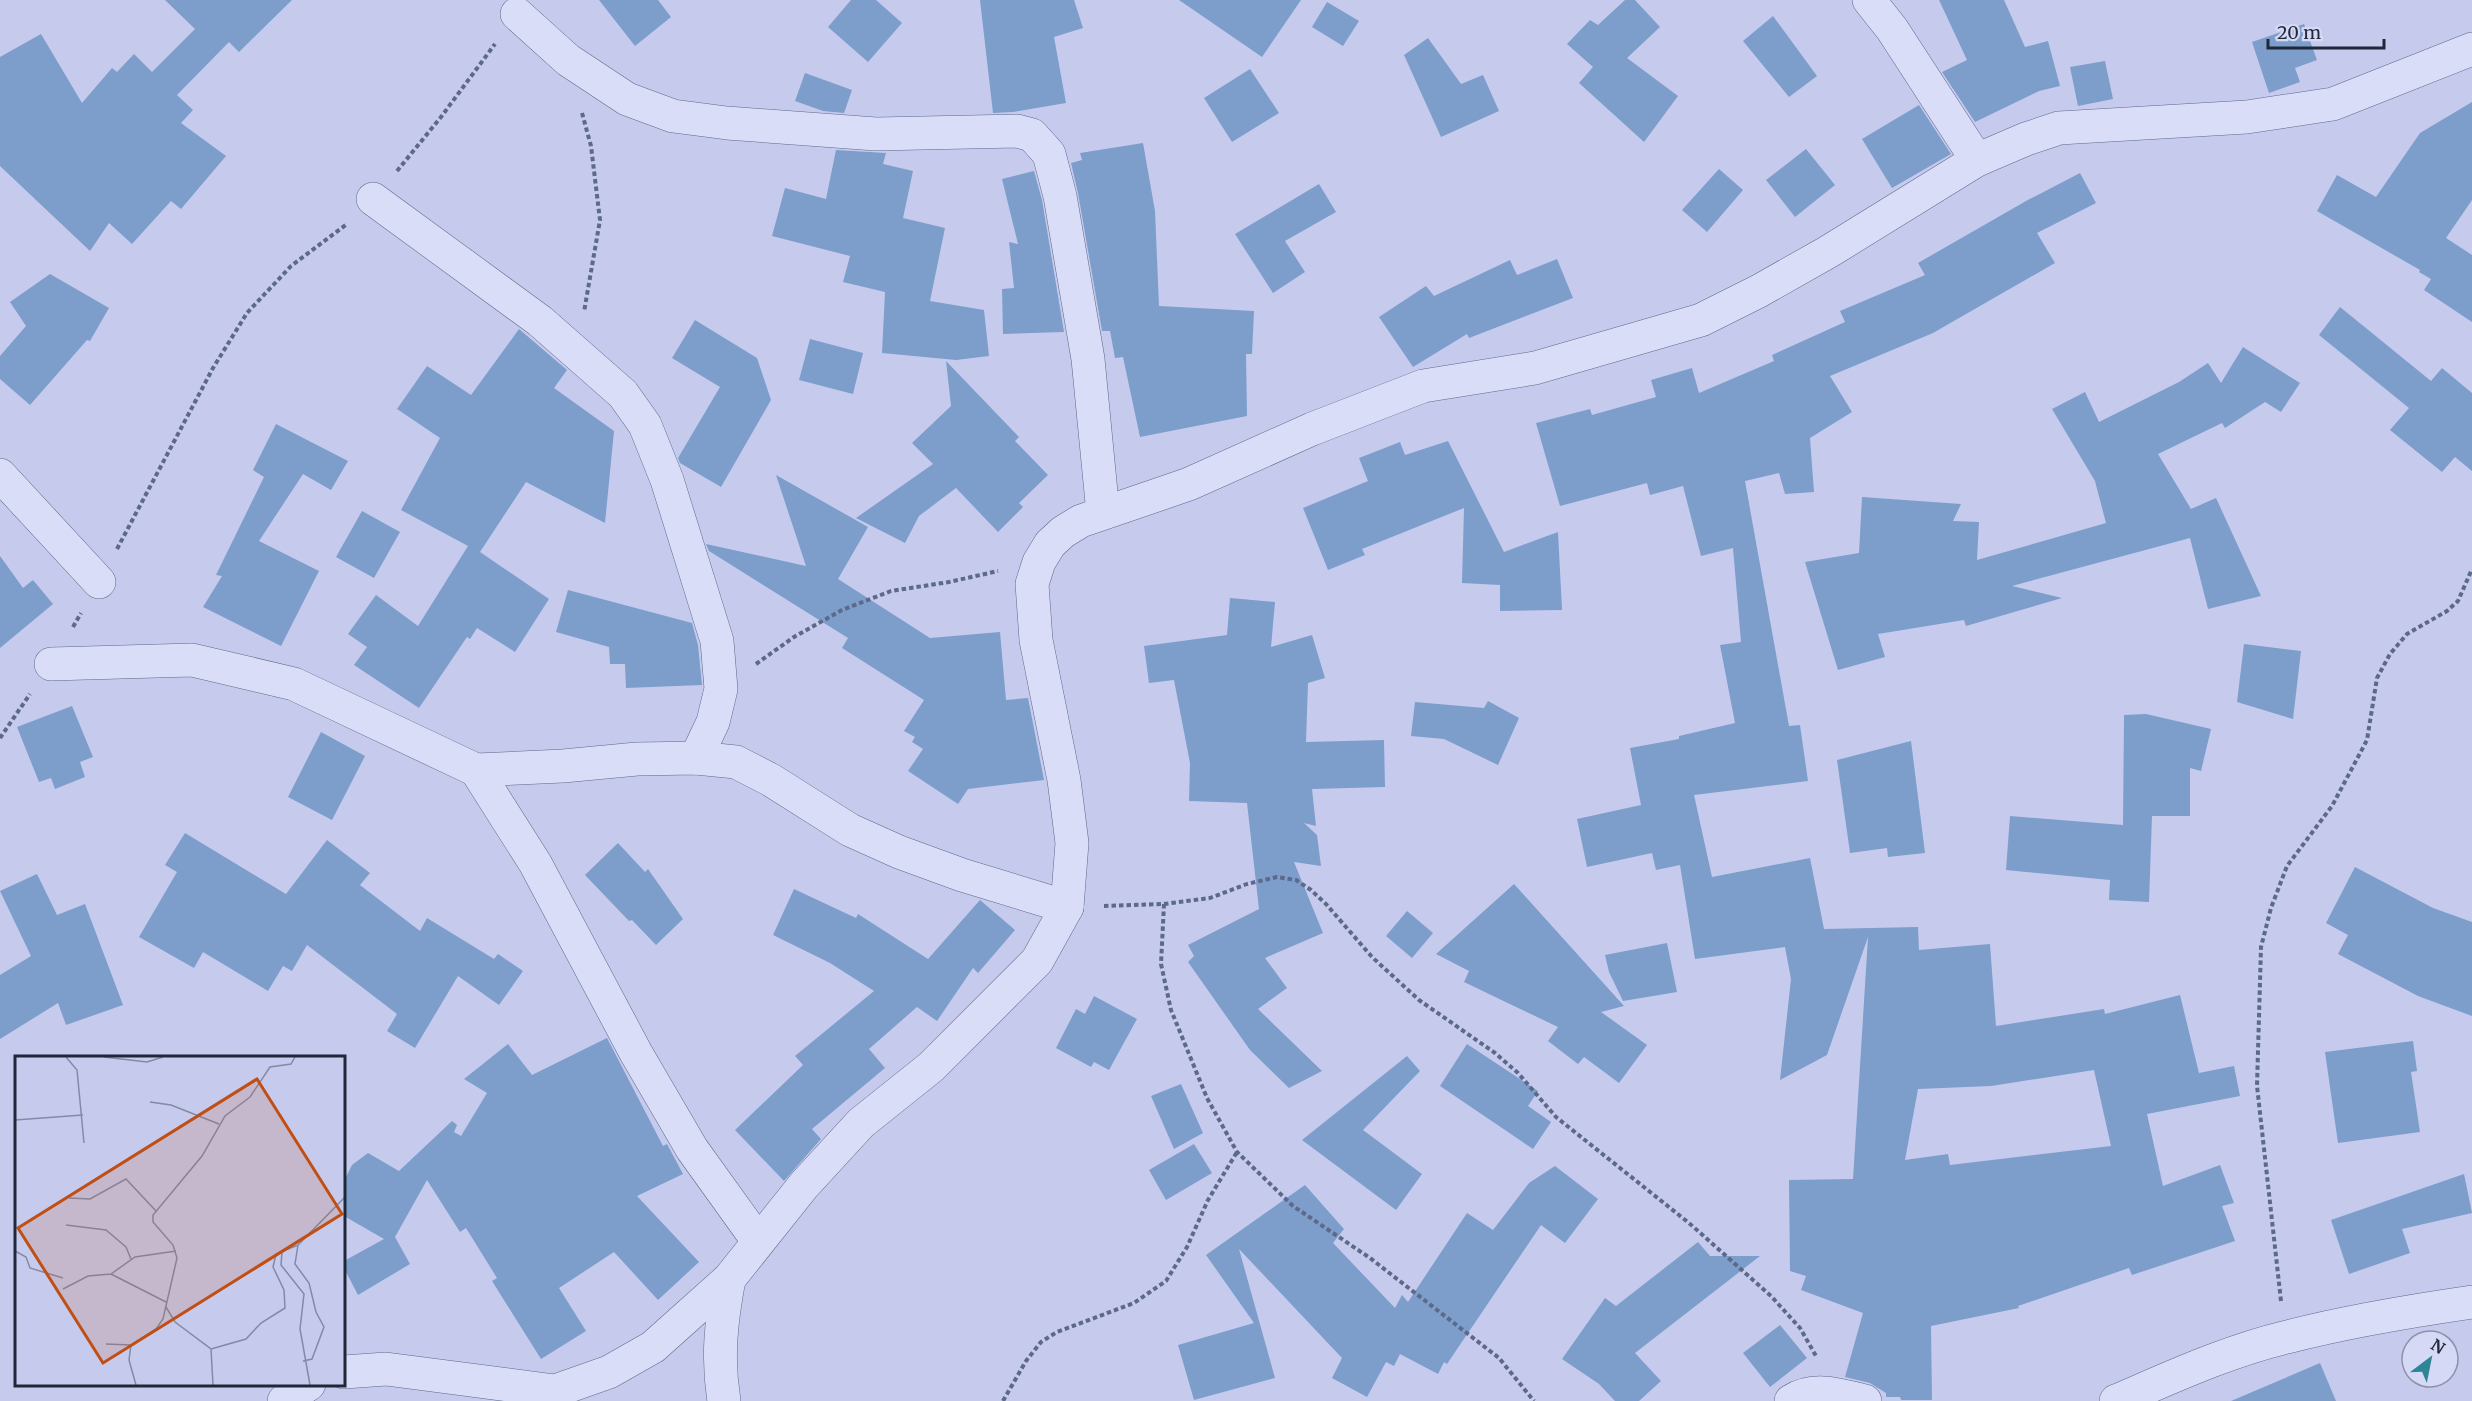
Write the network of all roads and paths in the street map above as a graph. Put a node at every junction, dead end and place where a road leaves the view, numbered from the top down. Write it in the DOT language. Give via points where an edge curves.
graph roads {
  1 [pos="1869,0"];
  2 [pos="517,14"];
  3 [pos="2472,50"];
  4 [pos="568,60"];
  5 [pos="1977,160"];
  6 [pos="373,199"];
  7 [pos="591,363"];
  8 [pos="0,475"];
  9 [pos="1103,513"];
  10 [pos="1039,562"];
  11 [pos="2472,569"];
  12 [pos="99,582"];
  13 [pos="51,664"];
  14 [pos="722,688"];
  15 [pos="0,738"];
  16 [pos="696,758"];
  17 [pos="476,770"];
  18 [pos="1164,904"];
  19 [pos="1067,907"];
  20 [pos="1237,1152"];
  21 [pos="758,1241"];
  22 [pos="729,1279"];
  23 [pos="2472,1302"];
  24 [pos="2286,1337"];
  25 [pos="345,1372"];
  26 [pos="1827,1391"];
  27 [pos="724,1401"];
  28 [pos="1003,1401"];
  29 [pos="1534,1401"];
  30 [pos="1791,1401"];
  31 [pos="1864,1401"];
  32 [pos="2116,1401"];
  1 -- 5 [label="street"];
  2 -- 4 [label="street"];
  2 -- 6 [label="path" via="441,117"];
  3 -- 5 [label="street" via="2333,104 2247,117 2059,128"];
  4 -- 7 [label="path" via="591,146 600,220 583,332"];
  4 -- 9 [label="street" via="627,99 673,116 876,134 1017,131 1032,135 1049,154 1060,196 1088,359"];
  5 -- 9 [label="street" via="1828,252 1701,320 1535,368 1423,386 1312,429 1189,484"];
  6 -- 7 [label="street"];
  6 -- 12 [label="path" via="340,230 291,266 247,313 213,368"];
  7 -- 14 [label="street" via="623,394 645,425 667,480 717,641"];
  8 -- 12 [label="street"];
  9 -- 10 [label="street" via="1063,532"];
  10 -- 14 [label="path" via="891,591 842,610 794,637"];
  10 -- 19 [label="street" via="1032,584 1036,640 1064,780 1072,843"];
  11 -- 24 [label="path" via="2458,601 2407,634 2390,654 2377,678 2367,740 2332,806 2287,866 2261,947 2257,1086"];
  12 -- 13 [label="path"];
  13 -- 15 [label="path"];
  13 -- 17 [label="street" via="192,660 294,684"];
  14 -- 16 [label="street" via="713,722"];
  16 -- 17 [label="street"];
  16 -- 19 [label="street" via="736,762 850,830 899,852"];
  17 -- 21 [label="street" via="535,863 692,1149"];
  18 -- 19 [label="path"];
  18 -- 20 [label="path" via="1161,964 1171,1010 1207,1098"];
  18 -- 26 [label="path" via="1210,898 1277,878 1296,880 1311,890 1372,957 1419,1000 1495,1053 1556,1117 1689,1223 1771,1296 1800,1328 1818,1359"];
  19 -- 21 [label="street" via="1037,961 932,1067 861,1123"];
  20 -- 28 [label="path" via="1166,1281 1134,1303 1057,1332 1041,1342"];
  20 -- 29 [label="path" via="1293,1206 1370,1258 1499,1358"];
  21 -- 22 [label="street"];
  22 -- 25 [label="street" via="653,1347 609,1372 555,1390 386,1369"];
  22 -- 27 [label="street" via="720,1330"];
  23 -- 24 [label="street" via="2389,1314"];
  24 -- 32 [label="street" via="2205,1363"];
  26 -- 30 [label="street"];
  26 -- 31 [label="street"];
}
